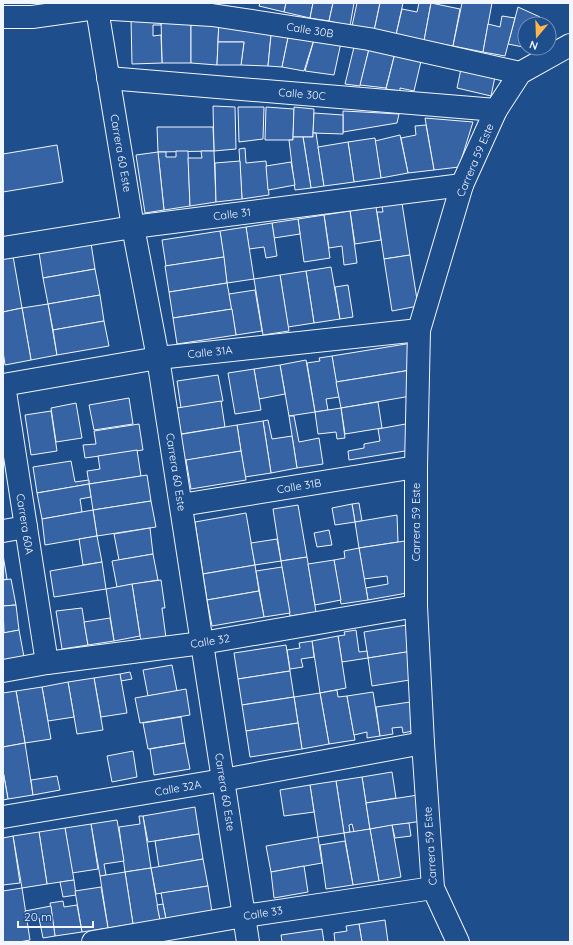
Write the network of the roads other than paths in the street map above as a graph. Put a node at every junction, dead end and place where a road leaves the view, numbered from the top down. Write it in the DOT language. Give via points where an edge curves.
graph roads {
  1 [pos="96,6"];
  2 [pos="3,17"];
  3 [pos="570,45"];
  4 [pos="520,73"];
  5 [pos="108,78"];
  6 [pos="496,110"];
  7 [pos="462,185"];
  8 [pos="133,227"];
  9 [pos="3,248"];
  10 [pos="419,330"];
  11 [pos="158,358"];
  12 [pos="3,385"];
  13 [pos="416,467"];
  14 [pos="181,505"];
  15 [pos="26,527"];
  16 [pos="3,531"];
  17 [pos="416,606"];
  18 [pos="202,643"];
  19 [pos="47,663"];
  20 [pos="3,671"];
  21 [pos="423,743"];
  22 [pos="223,780"];
  23 [pos="3,818"];
  24 [pos="433,888"];
  25 [pos="244,916"];
  26 [pos="93,942"];
  27 [pos="248,942"];
  28 [pos="458,942"];
  1 -- 2 [label="street, Calle 30B" via="32,17"];
  1 -- 4 [label="street, Calle 30B" via="212,15 369,39"];
  1 -- 5 [label="street, Carrera 60 Este"];
  3 -- 4 [label="street"];
  4 -- 6 [label="street, Carrera 59 Este"];
  5 -- 6 [label="street, Calle 30C"];
  5 -- 8 [label="street, Carrera 60 Este"];
  6 -- 7 [label="street, Carrera 59 Este"];
  7 -- 8 [label="street, Calle 31"];
  7 -- 10 [label="street, Carrera 59 Este"];
  8 -- 9 [label="street, Calle 31"];
  8 -- 11 [label="street, Carrera 60 Este"];
  10 -- 11 [label="street, Calle 31A"];
  10 -- 13 [label="street, Carrera 59 Este"];
  11 -- 12 [label="street, Calle 31A"];
  11 -- 14 [label="street, Carrera 60 Este"];
  12 -- 15 [label="street, Carrera 60A"];
  13 -- 14 [label="street, Calle 31B"];
  13 -- 17 [label="street, Carrera 59 Este"];
  14 -- 18 [label="street, Carrera 60 Este"];
  15 -- 16 [label="street"];
  15 -- 19 [label="street, Carrera 60A"];
  17 -- 18 [label="street, Calle 32"];
  17 -- 21 [label="street, Carrera 59 Este"];
  18 -- 19 [label="street, Calle 32"];
  18 -- 22 [label="street, Carrera 60 Este"];
  19 -- 20 [label="street, Calle 32"];
  21 -- 22 [label="street, Calle 32A"];
  21 -- 24 [label="street, Carrera 59 Este"];
  22 -- 23 [label="street, Calle 32A"];
  22 -- 25 [label="street, Carrera 60 Este"];
  24 -- 25 [label="street, Calle 33"];
  24 -- 28 [label="street, Carrera 59 Este"];
  25 -- 26 [label="street, Calle 33"];
  25 -- 27 [label="street, Carrera 60 Este"];
}
